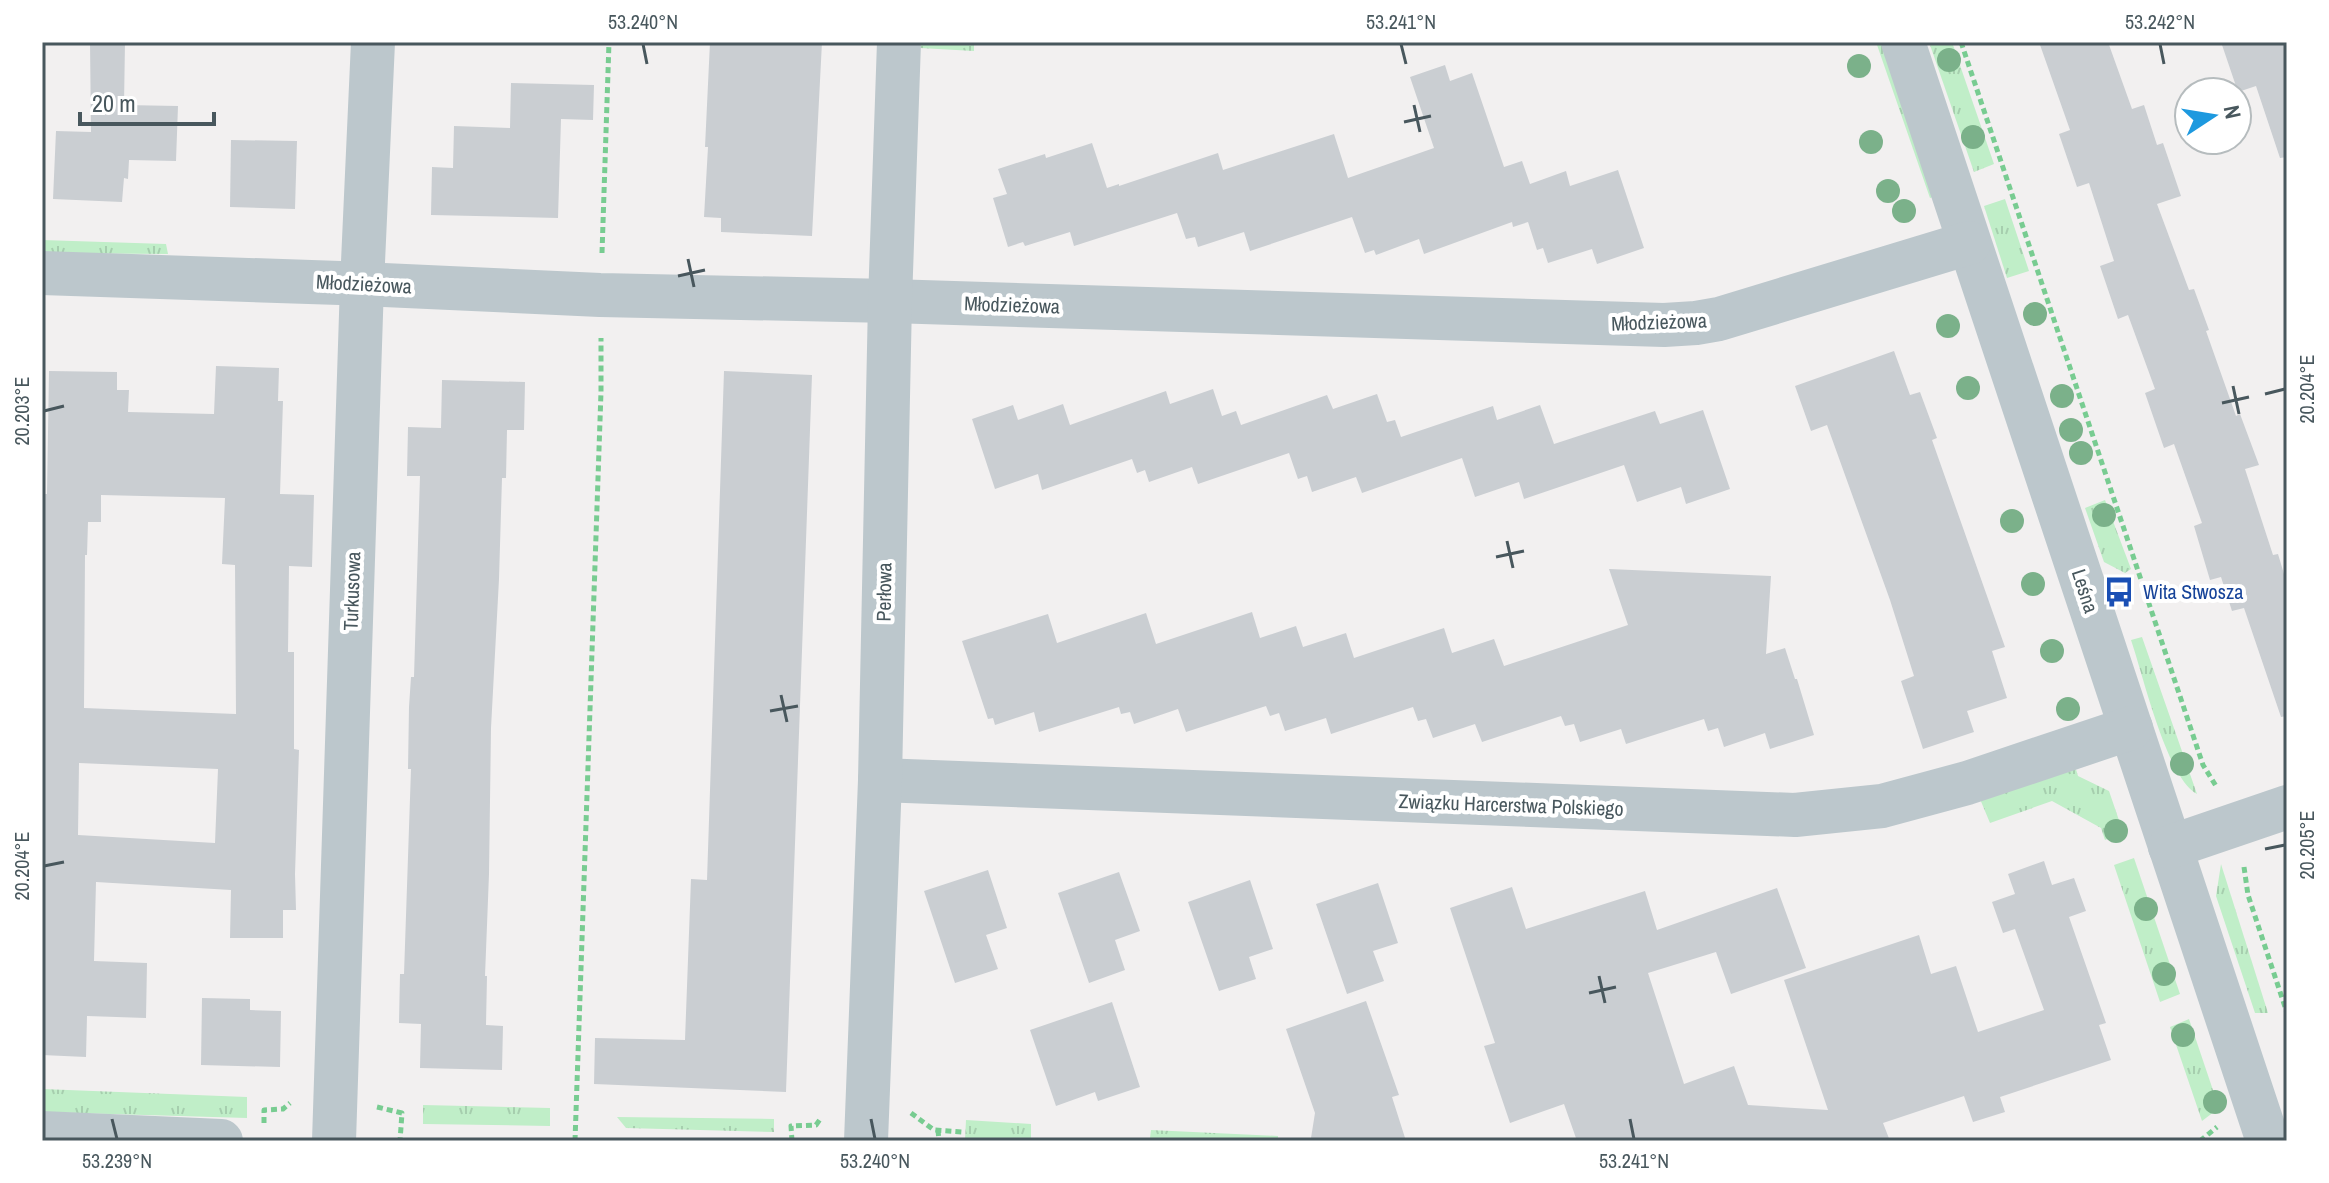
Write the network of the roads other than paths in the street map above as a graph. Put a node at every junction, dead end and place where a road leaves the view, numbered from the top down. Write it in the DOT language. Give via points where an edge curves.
graph roads {
  1 [pos="373,42"];
  2 [pos="899,42"];
  3 [pos="1903,42"];
  4 [pos="1969,243"];
  5 [pos="42,273"];
  6 [pos="362,284"];
  7 [pos="890,301"];
  8 [pos="2131,728"];
  9 [pos="880,780"];
  10 [pos="2287,807"];
  11 [pos="2170,847"];
  12 [pos="42,1133"];
  13 [pos="221,1141"];
  14 [pos="334,1141"];
  15 [pos="866,1141"];
  16 [pos="2268,1141"];
  1 -- 6 [label="street, Turkusowa"];
  2 -- 7 [label="street, Perłowa"];
  3 -- 4 [label="street, Leśna"];
  4 -- 7 [label="street, Młodzieżowa" via="1719,319 1664,325"];
  4 -- 8 [label="street, Leśna"];
  5 -- 6 [label="street, Młodzieżowa"];
  6 -- 7 [label="street, Młodzieżowa"];
  6 -- 14 [label="street, Turkusowa"];
  7 -- 9 [label="street, Perłowa"];
  8 -- 9 [label="street, Związku Harcerstwa Polskiego" via="1882,806 1795,815"];
  8 -- 11 [label="street, Leśna"];
  9 -- 15 [label="street, Perłowa"];
  10 -- 11 [label="street"];
  11 -- 16 [label="street, Leśna"];
  12 -- 13 [label="street"];
}
